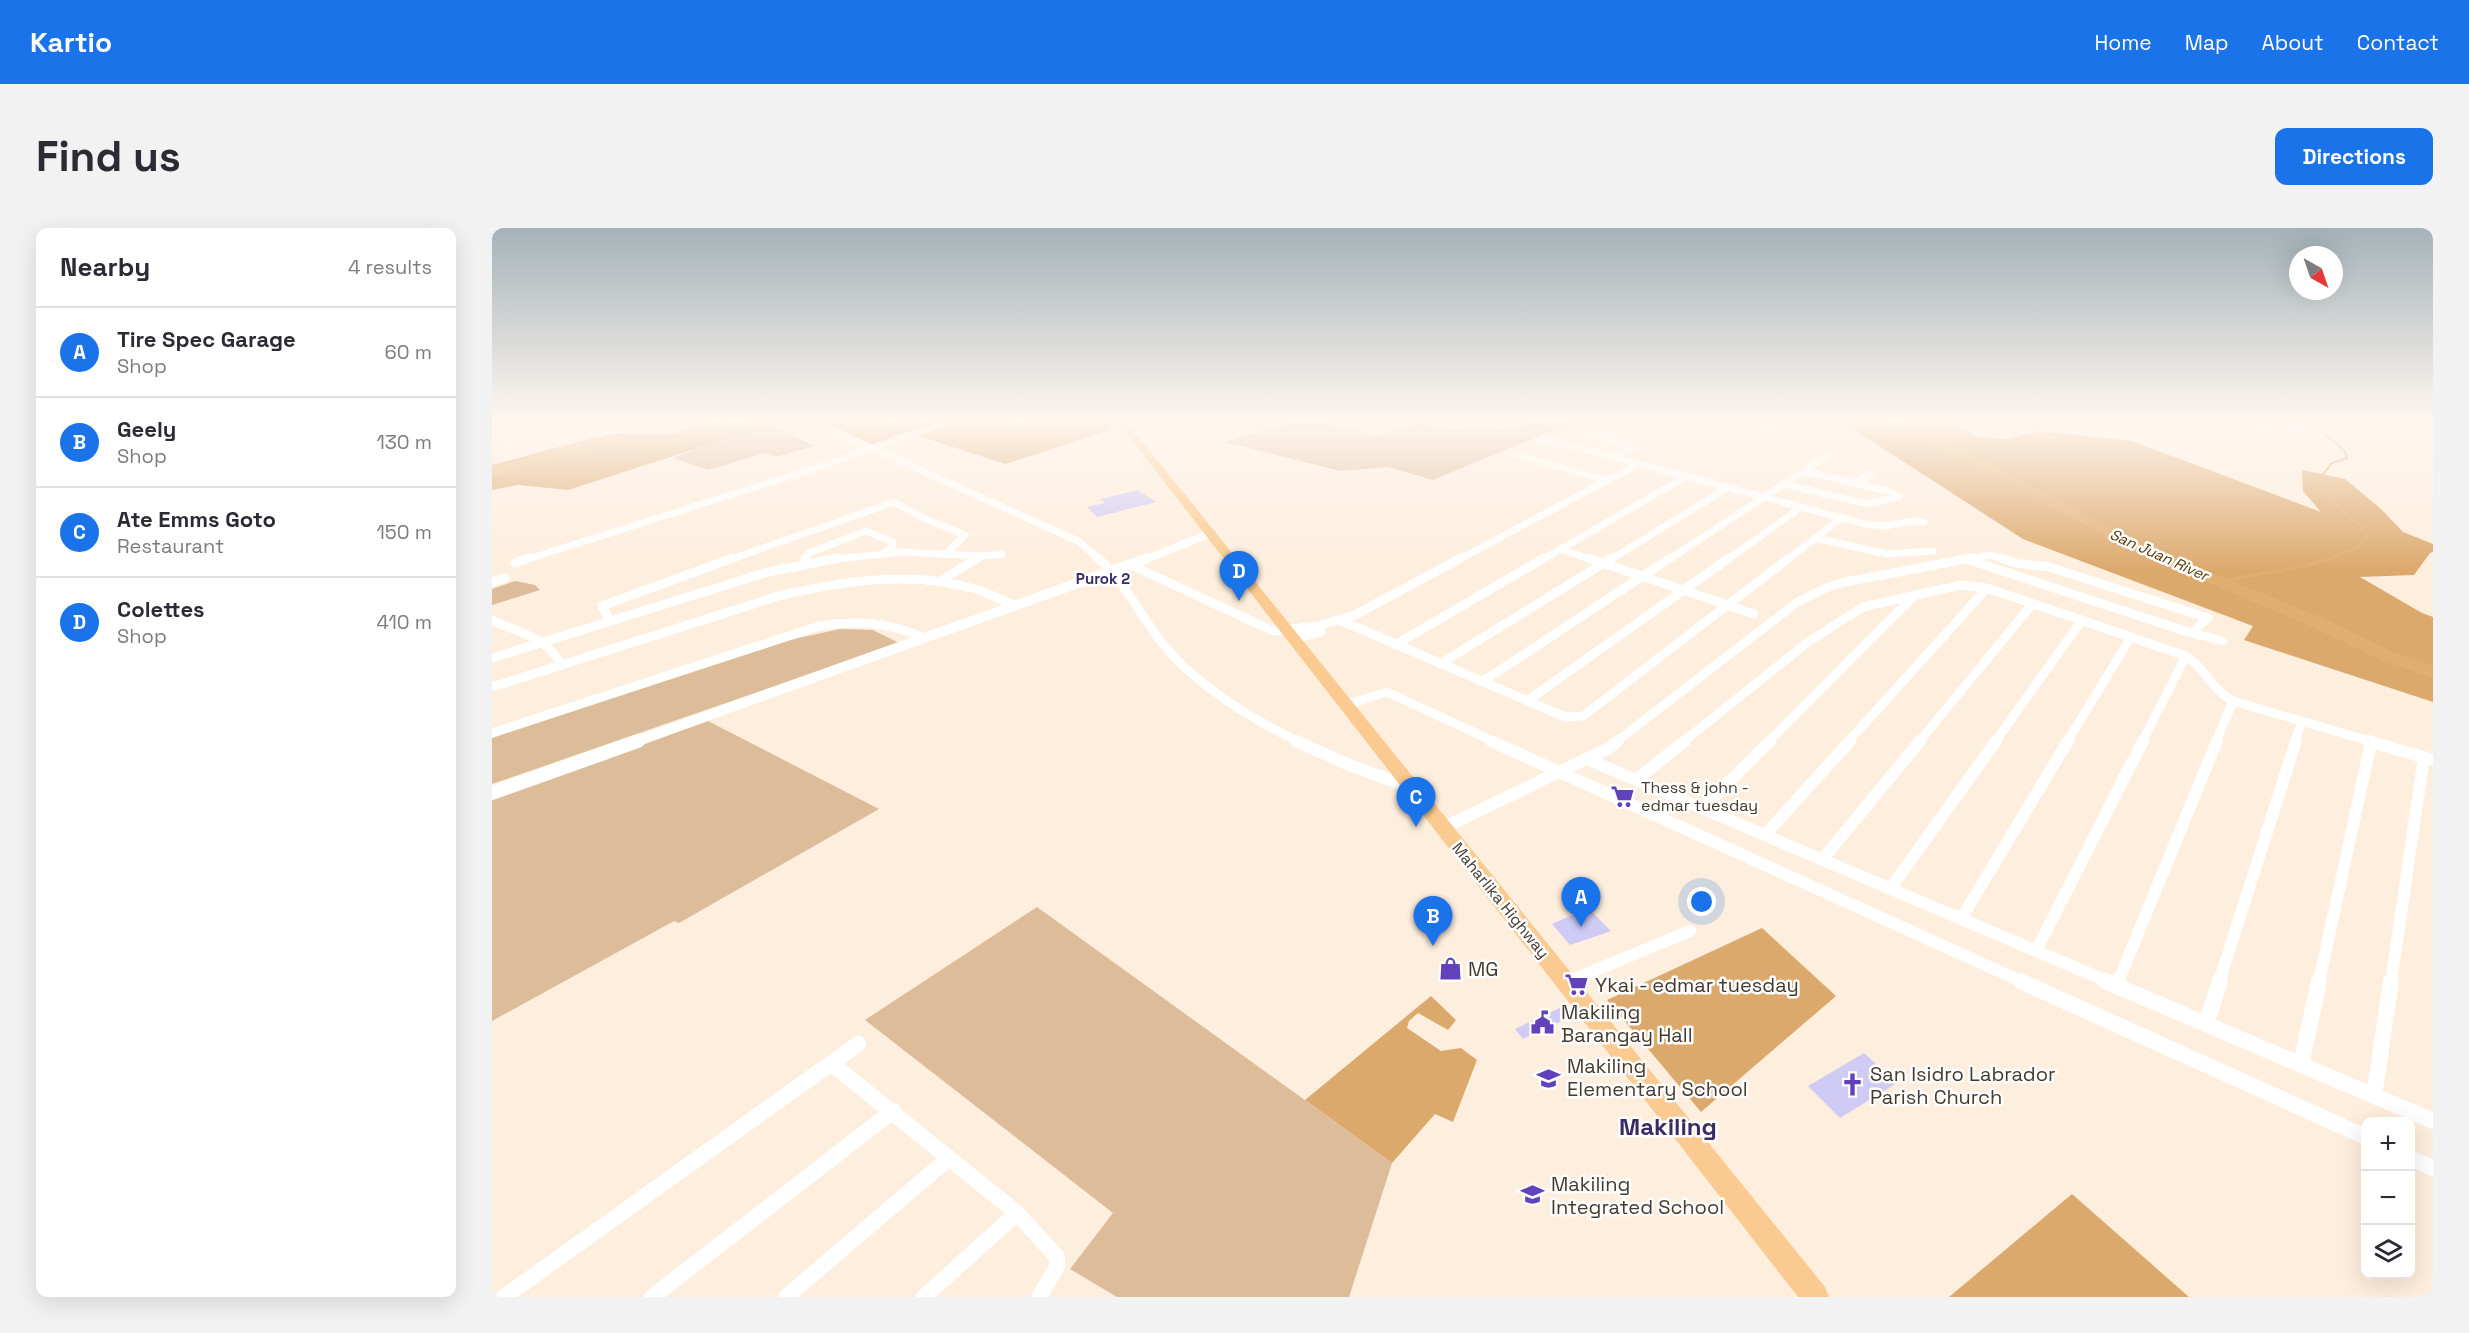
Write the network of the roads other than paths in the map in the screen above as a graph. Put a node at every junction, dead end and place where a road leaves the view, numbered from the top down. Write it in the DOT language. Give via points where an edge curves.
graph roads {
  1 [pos="806,470"];
  2 [pos="918,470"];
  3 [pos="1159,470"];
  4 [pos="1569,470"];
  5 [pos="1633,470"];
  6 [pos="1654,470"];
  7 [pos="1804,471"];
  8 [pos="1869,474"];
  9 [pos="1682,478"];
  10 [pos="1611,482"];
  11 [pos="1857,483"];
  12 [pos="1784,484"];
  13 [pos="1725,490"];
  14 [pos="1760,500"];
  15 [pos="1798,510"];
  16 [pos="1838,521"];
  17 [pos="1209,534"];
  18 [pos="1815,538"];
  19 [pos="1560,549"];
  20 [pos="949,551"];
  21 [pos="1933,551"];
  22 [pos="886,552"];
  23 [pos="1002,554"];
  24 [pos="982,556"];
  25 [pos="1968,560"];
  26 [pos="515,563"];
  27 [pos="806,563"];
  28 [pos="1604,564"];
  29 [pos="1131,565"];
  30 [pos="1112,572"];
  31 [pos="1642,577"];
  32 [pos="505,578"];
  33 [pos="940,580"];
  34 [pos="492,582"];
  35 [pos="1987,588"];
  36 [pos="1684,591"];
  37 [pos="1914,596"];
  38 [pos="2033,603"];
  39 [pos="1014,605"];
  40 [pos="1727,605"];
  41 [pos="1754,614"];
  42 [pos="492,620"];
  43 [pos="2082,620"];
  44 [pos="610,621"];
  45 [pos="1345,623"];
  46 [pos="504,627"];
  47 [pos="492,631"];
  48 [pos="2191,633"];
  49 [pos="1290,635"];
  50 [pos="2132,637"];
  51 [pos="924,638"];
  52 [pos="544,640"];
  53 [pos="2223,641"];
  54 [pos="1395,645"];
  55 [pos="2186,656"];
  56 [pos="492,657"];
  57 [pos="561,664"];
  58 [pos="1440,664"];
  59 [pos="1482,682"];
  60 [pos="492,687"];
  61 [pos="1527,701"];
  62 [pos="2233,701"];
  63 [pos="1346,705"];
  64 [pos="2302,721"];
  65 [pos="492,733"];
  66 [pos="2371,742"];
  67 [pos="2429,758"];
  68 [pos="1588,760"];
  69 [pos="1560,773"];
  70 [pos="1637,779"];
  71 [pos="1412,788"];
  72 [pos="492,793"];
  73 [pos="1703,808"];
  74 [pos="1443,828"];
  75 [pos="1765,835"];
  76 [pos="1822,860"];
  77 [pos="1890,889"];
  78 [pos="1961,919"];
  79 [pos="1690,932"];
  80 [pos="2036,951"];
  81 [pos="1567,982"];
  82 [pos="2116,986"];
  83 [pos="2206,1024"];
  84 [pos="858,1044"];
  85 [pos="832,1064"];
  86 [pos="2301,1064"];
  87 [pos="2374,1096"];
  88 [pos="893,1111"];
  89 [pos="2433,1121"];
  90 [pos="2361,1135"];
  91 [pos="949,1158"];
  92 [pos="2415,1160"];
  93 [pos="2433,1168"];
  94 [pos="1017,1213"];
  95 [pos="504,1297"];
  96 [pos="652,1297"];
  97 [pos="786,1297"];
  98 [pos="924,1297"];
  99 [pos="1039,1297"];
  100 [pos="1815,1297"];
  1 -- 26 [label="street"];
  2 -- 30 [label="street" via="1078,541"];
  3 -- 17 [label="highway, Maharlika Highway"];
  4 -- 10 [label="street"];
  5 -- 10 [label="street"];
  6 -- 9 [label="street"];
  7 -- 11 [label="street"];
  7 -- 12 [label="street"];
  8 -- 11 [label="street"];
  9 -- 13 [label="street"];
  9 -- 19 [label="street"];
  10 -- 45 [label="street"];
  11 -- 12 [label="street" via="1899,498 1867,504"];
  12 -- 14 [label="street"];
  13 -- 14 [label="street"];
  13 -- 28 [label="street"];
  14 -- 15 [label="street"];
  14 -- 31 [label="street"];
  15 -- 16 [label="street"];
  15 -- 36 [label="street"];
  16 -- 16 [label="street" via="1888,530 1925,524 1914,521 1885,526"];
  16 -- 18 [label="street"];
  17 -- 29 [label="street"];
  17 -- 49 [label="highway, Maharlika Highway"];
  18 -- 21 [label="street" via="1899,556"];
  18 -- 40 [label="street"];
  19 -- 28 [label="street"];
  19 -- 54 [label="street"];
  20 -- 22 [label="street"];
  20 -- 24 [label="street"];
  20 -- 44 [label="street" via="965,535 894,502 614,600 602,606"];
  22 -- 27 [label="street"];
  22 -- 27 [label="street" via="893,542 866,531 809,553"];
  23 -- 24 [label="street"];
  24 -- 33 [label="street"];
  25 -- 48 [label="street"];
  25 -- 48 [label="street" via="1990,555 2016,563 2038,564 2208,618"];
  25 -- 68 [label="street" via="1845,582 1796,603 1609,748"];
  27 -- 44 [label="street"];
  28 -- 31 [label="street"];
  28 -- 58 [label="street"];
  29 -- 30 [label="street"];
  29 -- 49 [label="street" via="1273,631"];
  30 -- 39 [label="street"];
  30 -- 71 [label="street" via="1152,633 1223,697 1327,755"];
  31 -- 36 [label="street"];
  31 -- 59 [label="street"];
  32 -- 34 [label="street"];
  33 -- 39 [label="street"];
  33 -- 57 [label="street" via="883,578 830,584"];
  35 -- 37 [label="street" via="1961,585"];
  35 -- 38 [label="street"];
  35 -- 75 [label="street"];
  36 -- 40 [label="street"];
  36 -- 61 [label="street"];
  37 -- 70 [label="street" via="1863,607 1808,642"];
  37 -- 73 [label="street"];
  38 -- 43 [label="street"];
  38 -- 76 [label="street"];
  39 -- 51 [label="street"];
  40 -- 41 [label="street"];
  40 -- 61 [label="street" via="1583,716 1564,717"];
  42 -- 46 [label="street"];
  43 -- 50 [label="street"];
  43 -- 77 [label="street"];
  44 -- 52 [label="street"];
  45 -- 49 [label="street"];
  45 -- 54 [label="street"];
  46 -- 47 [label="street"];
  46 -- 52 [label="street"];
  48 -- 53 [label="street"];
  49 -- 63 [label="highway, Maharlika Highway"];
  50 -- 55 [label="street"];
  50 -- 78 [label="street"];
  51 -- 65 [label="street" via="899,627 858,620 819,626"];
  51 -- 72 [label="street"];
  52 -- 56 [label="street"];
  52 -- 57 [label="street"];
  54 -- 58 [label="street"];
  55 -- 62 [label="street" via="2193,659 2221,696"];
  55 -- 80 [label="street"];
  57 -- 60 [label="street"];
  58 -- 59 [label="street"];
  59 -- 61 [label="street"];
  62 -- 64 [label="street"];
  62 -- 82 [label="street"];
  63 -- 69 [label="street" via="1387,692"];
  63 -- 71 [label="highway, Maharlika Highway"];
  64 -- 66 [label="street"];
  64 -- 83 [label="street"];
  66 -- 67 [label="street"];
  66 -- 86 [label="street"];
  67 -- 87 [label="street"];
  68 -- 69 [label="street"];
  68 -- 70 [label="street"];
  69 -- 74 [label="street"];
  69 -- 90 [label="street"];
  70 -- 73 [label="street"];
  71 -- 74 [label="highway, Maharlika Highway"];
  73 -- 75 [label="street"];
  74 -- 81 [label="highway, Maharlika Highway"];
  75 -- 76 [label="street"];
  76 -- 77 [label="street"];
  77 -- 78 [label="street"];
  78 -- 80 [label="street"];
  79 -- 81 [label="street"];
  80 -- 82 [label="street"];
  81 -- 100 [label="highway, Maharlika Highway"];
  82 -- 83 [label="street"];
  83 -- 86 [label="street"];
  84 -- 85 [label="street"];
  85 -- 88 [label="street"];
  85 -- 95 [label="street"];
  86 -- 87 [label="street"];
  87 -- 89 [label="street"];
  88 -- 91 [label="street"];
  88 -- 96 [label="street"];
  91 -- 94 [label="street"];
  91 -- 97 [label="street"];
  92 -- 93 [label="street"];
  94 -- 98 [label="street"];
  94 -- 99 [label="street" via="1057,1257 1057,1267"];
}
